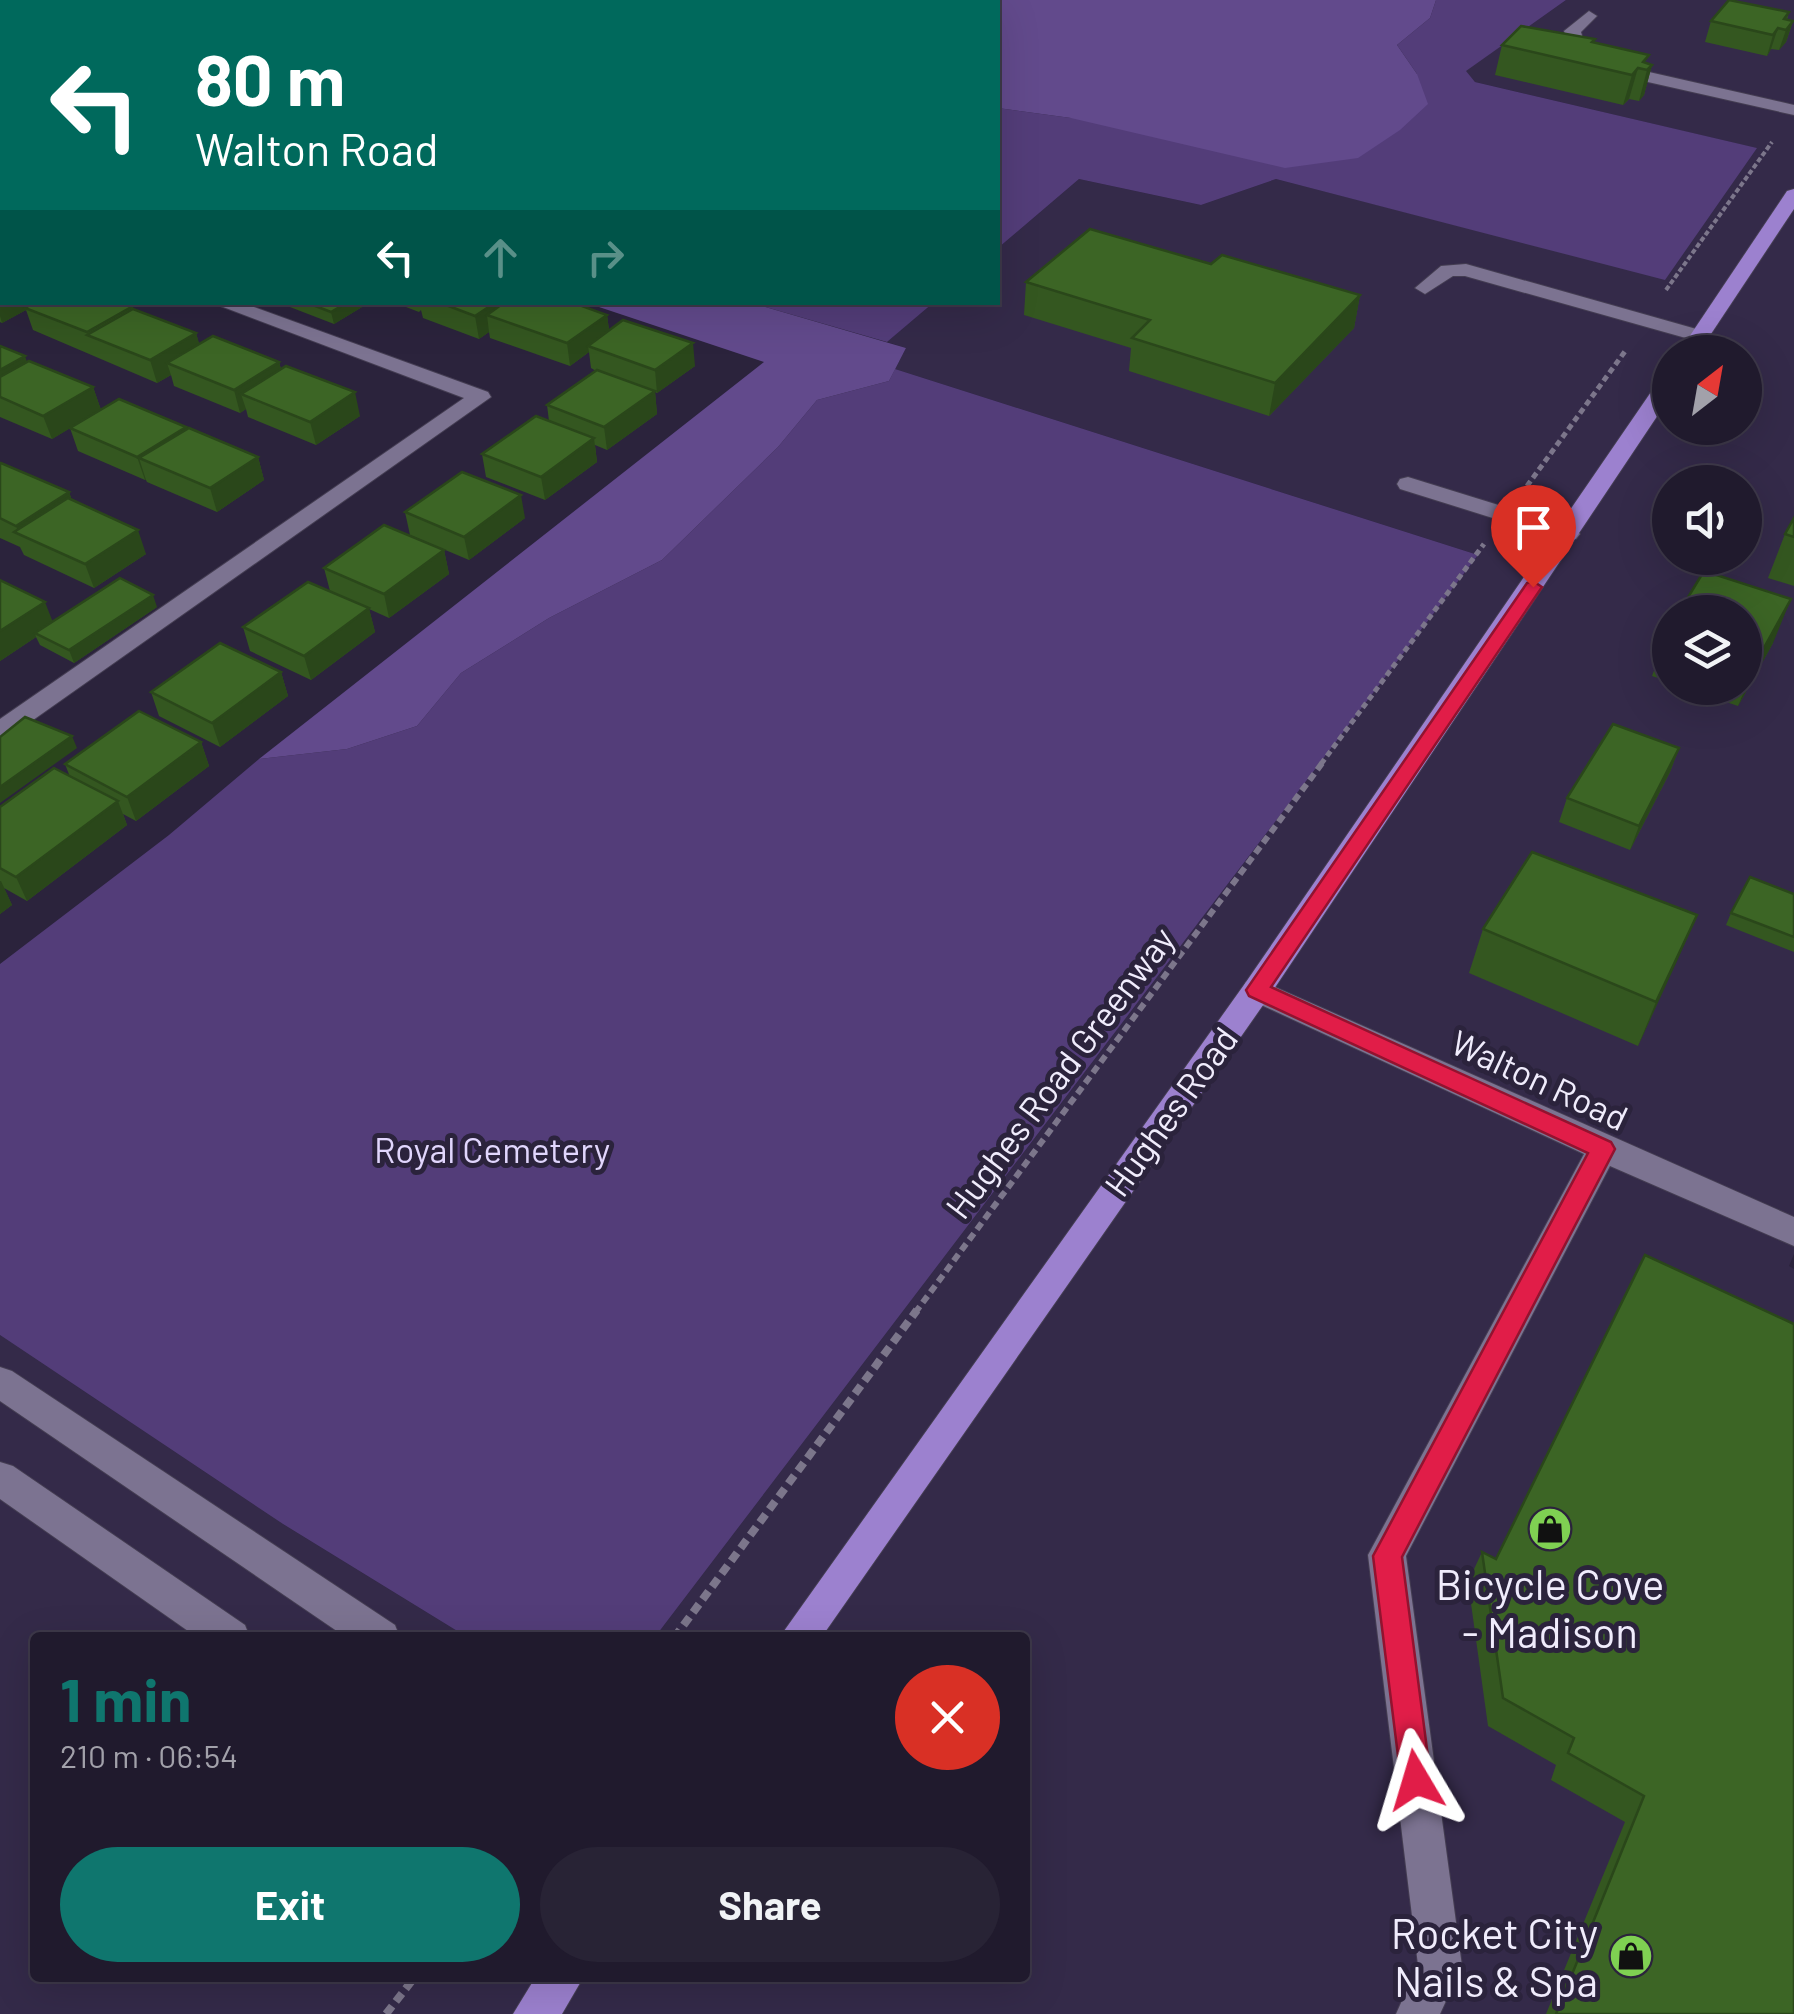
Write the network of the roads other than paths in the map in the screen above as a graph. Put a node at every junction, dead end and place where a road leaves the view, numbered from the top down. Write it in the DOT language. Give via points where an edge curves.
graph roads {
  1 [pos="1588,16"];
  2 [pos="1794,110"];
  3 [pos="1794,196"];
  4 [pos="1425,288"];
  5 [pos="228,305"];
  6 [pos="1667,335"];
  7 [pos="1701,335"];
  8 [pos="1652,409"];
  9 [pos="1408,484"];
  10 [pos="1568,534"];
  11 [pos="0,731"];
  12 [pos="1257,990"];
  13 [pos="1602,1149"];
  14 [pos="1794,1232"];
  15 [pos="0,1382"];
  16 [pos="0,1478"];
  17 [pos="222,1632"];
  18 [pos="372,1632"];
  19 [pos="802,1632"];
  20 [pos="558,1982"];
  21 [pos="535,2014"];
  22 [pos="1418,2014"];
  1 -- 2 [label="street" via="1572,31 1577,48 1609,65"];
  3 -- 7 [label="main road"];
  4 -- 6 [label="street" via="1448,270 1466,270"];
  5 -- 11 [label="street" via="480,397"];
  8 -- 10 [label="main road, Hughes Road"];
  9 -- 10 [label="street"];
  10 -- 12 [label="main road, Hughes Road"];
  12 -- 13 [label="street, Walton Road"];
  12 -- 19 [label="main road, Hughes Road"];
  13 -- 14 [label="street, Walton Road"];
  13 -- 22 [label="street" via="1387,1556 1440,1966"];
  15 -- 18 [label="street"];
  16 -- 17 [label="street"];
  20 -- 21 [label="main road"];
}
